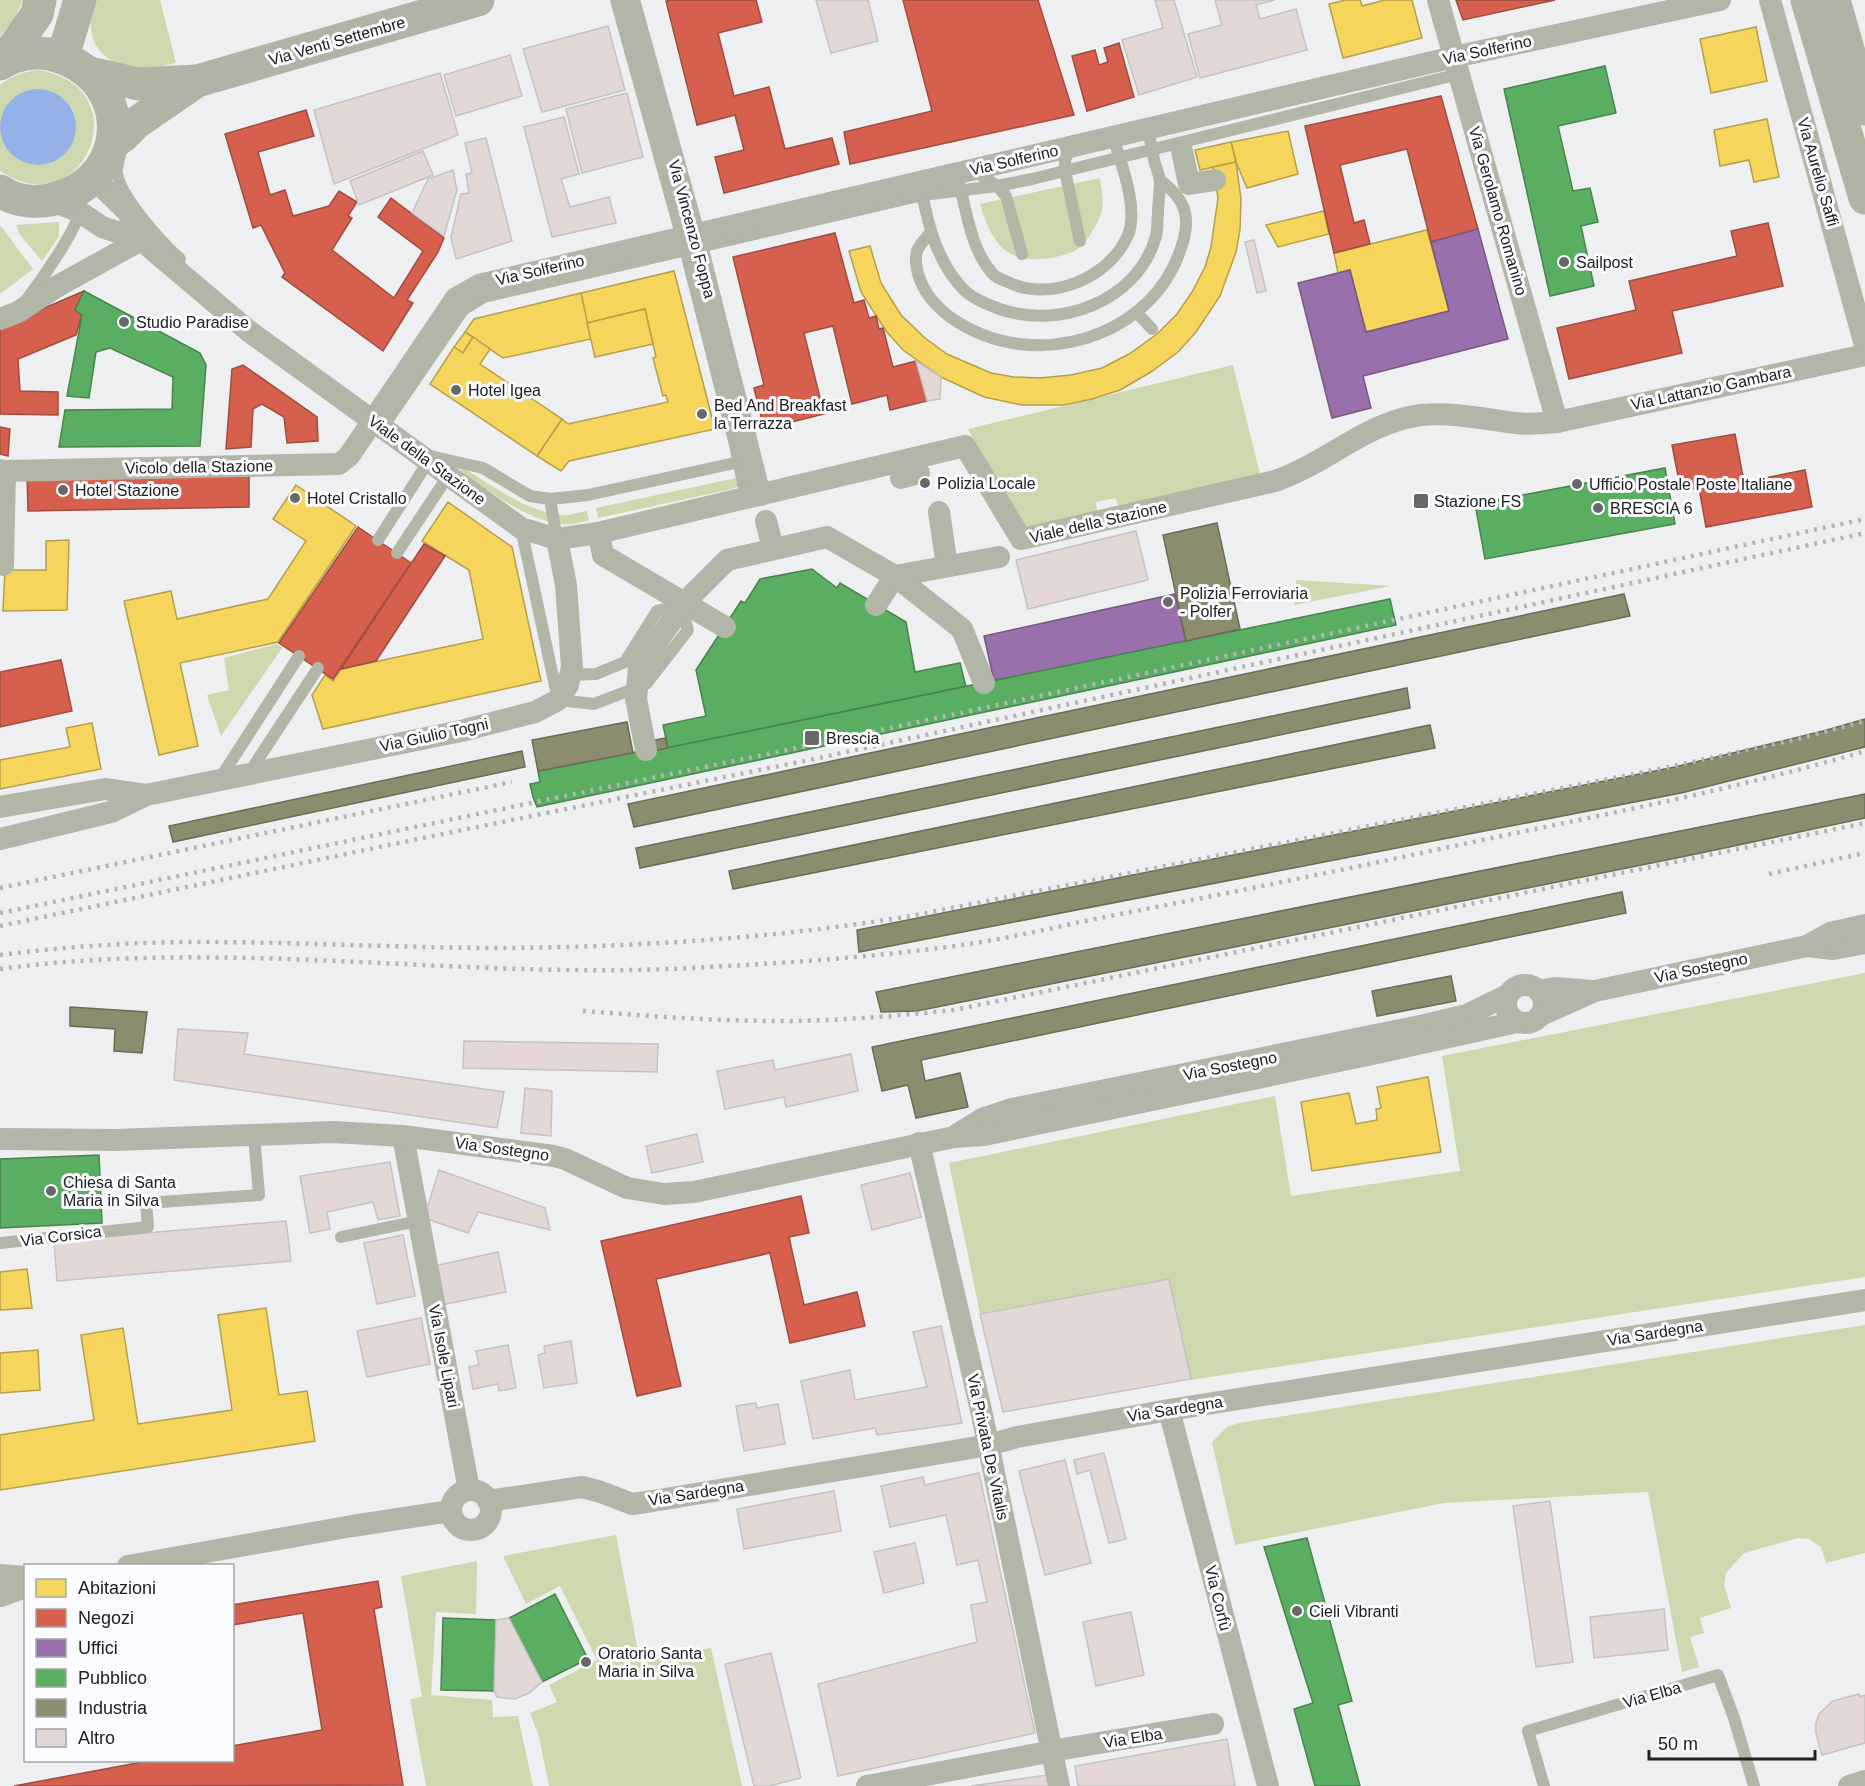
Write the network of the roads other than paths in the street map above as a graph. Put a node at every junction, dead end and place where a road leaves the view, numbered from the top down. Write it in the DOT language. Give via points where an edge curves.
graph roads {
  1 [pos="40,0"];
  2 [pos="80,0"];
  3 [pos="478,0"];
  4 [pos="616,0"];
  5 [pos="629,0"];
  6 [pos="1438,0"];
  7 [pos="1720,0"];
  8 [pos="1770,0"];
  9 [pos="1822,4"];
  10 [pos="2,63"];
  11 [pos="77,65"];
  12 [pos="1456,65"];
  13 [pos="197,81"];
  14 [pos="1865,109"];
  15 [pos="1150,139"];
  16 [pos="117,140"];
  17 [pos="1073,146"];
  18 [pos="1116,147"];
  19 [pos="1182,152"];
  20 [pos="1065,171"];
  21 [pos="964,178"];
  22 [pos="1160,180"];
  23 [pos="1215,180"];
  24 [pos="997,186"];
  25 [pos="921,189"];
  26 [pos="48,198"];
  27 [pos="1865,198"];
  28 [pos="930,233"];
  29 [pos="141,240"];
  30 [pos="1080,241"];
  31 [pos="689,242"];
  32 [pos="1022,254"];
  33 [pos="208,298"];
  34 [pos="1136,312"];
  35 [pos="9,316"];
  36 [pos="1152,329"];
  37 [pos="1865,345"];
  38 [pos="1865,355"];
  39 [pos="1557,422"];
  40 [pos="378,425"];
  41 [pos="422,457"];
  42 [pos="738,457"];
  43 [pos="3,471"];
  44 [pos="448,476"];
  45 [pos="1275,482"];
  46 [pos="753,497"];
  47 [pos="550,499"];
  48 [pos="939,512"];
  49 [pos="766,521"];
  50 [pos="521,528"];
  51 [pos="557,539"];
  52 [pos="378,540"];
  53 [pos="601,545"];
  54 [pos="773,548"];
  55 [pos="397,553"];
  56 [pos="999,557"];
  57 [pos="3,565"];
  58 [pos="947,566"];
  59 [pos="895,576"];
  60 [pos="876,605"];
  61 [pos="680,608"];
  62 [pos="725,627"];
  63 [pos="298,656"];
  64 [pos="318,668"];
  65 [pos="570,675"];
  66 [pos="984,683"];
  67 [pos="637,688"];
  68 [pos="558,700"];
  69 [pos="646,750"];
  70 [pos="248,774"];
  71 [pos="219,781"];
  72 [pos="146,795"];
  73 [pos="0,807"];
  74 [pos="0,839"];
  75 [pos="1865,926"];
  76 [pos="1865,943"];
  77 [pos="1807,946"];
  78 [pos="1539,991"];
  79 [pos="1595,991"];
  80 [pos="1508,995"];
  81 [pos="1541,1015"];
  82 [pos="1517,1022"];
  83 [pos="254,1135"];
  84 [pos="403,1136"];
  85 [pos="954,1137"];
  86 [pos="0,1139"];
  87 [pos="920,1143"];
  88 [pos="418,1221"];
  89 [pos="341,1237"];
  90 [pos="0,1243"];
  91 [pos="1865,1300"];
  92 [pos="1169,1410"];
  93 [pos="988,1445"];
  94 [pos="479,1495"];
  95 [pos="451,1511"];
  96 [pos="139,1564"];
  97 [pos="0,1575"];
  98 [pos="24,1577"];
  99 [pos="24,1588"];
  100 [pos="0,1596"];
  101 [pos="1213,1724"];
  102 [pos="1053,1751"];
  103 [pos="1865,1781"];
  104 [pos="867,1786"];
  105 [pos="1059,1786"];
  106 [pos="1268,1786"];
  107 [pos="1544,1786"];
  108 [pos="1754,1786"];
  109 [pos="1849,1786"];
  1 -- 10 [label="main road" via="37,14"];
  2 -- 11 [label="main road"];
  3 -- 13 [label="main road, Via Venti Settembre"];
  4 -- 31 [label="lane"];
  5 -- 31 [label="street, Via Vincenzo Foppa"];
  6 -- 12 [label="street, Via Gerolamo Romanino"];
  7 -- 12 [label="street, Via Solferino"];
  8 -- 37 [label="street, Via Aurelio Saffi"];
  9 -- 14 [label="main road"];
  9 -- 27 [label="main road"];
  10 -- 11 [label="main road, Via Venti Settembre" via="23,54 44,52"];
  11 -- 13 [label="main road, Via Venti Settembre" via="138,84"];
  11 -- 16 [label="main road" via="100,84 108,98"];
  12 -- 15 [label="street, Via Solferino"];
  12 -- 39 [label="street, Via Gerolamo Romanino"];
  13 -- 16 [label="main road, Via Venti Settembre"];
  15 -- 18 [label="street, Via Solferino"];
  15 -- 22 [label="lane"];
  16 -- 26 [label="main road" via="105,162"];
  16 -- 33 [label="lane" via="117,173 124,191 147,225 202,279"];
  17 -- 18 [label="street, Via Solferino"];
  17 -- 20 [label="lane" via="1065,159"];
  17 -- 21 [label="street, Via Solferino"];
  18 -- 20 [label="lane"];
  18 -- 21 [label="lane" via="1130,200 1129,234 1117,255 1094,274 1070,285 1044,290 1017,287 993,275 979,254"];
  19 -- 23 [label="street" via="1189,184"];
  20 -- 24 [label="lane"];
  20 -- 30 [label="lane"];
  21 -- 24 [label="lane"];
  21 -- 24 [label="lane"];
  21 -- 25 [label="street, Via Solferino"];
  22 -- 28 [label="lane" via="1157,234 1150,254 1120,289 1076,312 1028,316 984,303 966,292 951,273"];
  22 -- 34 [label="lane" via="1182,202 1186,217 1184,241 1165,283"];
  24 -- 32 [label="lane" via="1006,196"];
  25 -- 28 [label="lane"];
  25 -- 31 [label="street, Via Solferino"];
  26 -- 29 [label="street, Viale della Stazione" via="102,227"];
  26 -- 29 [label="street, Viale della Stazione" via="128,212"];
  26 -- 35 [label="lane" via="78,221 45,274"];
  28 -- 34 [label="lane" via="917,250 917,271 924,289 951,320 991,338 1051,346 1108,331"];
  29 -- 33 [label="street, Viale della Stazione"];
  29 -- 35 [label="street"];
  31 -- 40 [label="street, Via Solferino" via="479,285 456,298"];
  31 -- 42 [label="street, Via Vincenzo Foppa"];
  33 -- 40 [label="street, Viale della Stazione"];
  34 -- 36 [label="lane"];
  38 -- 39 [label="street, Via Lattanzio Gambara"];
  39 -- 45 [label="street, Via Lattanzio Gambara" via="1519,424 1463,414 1420,416 1384,425 1299,473"];
  40 -- 41 [label="street, Viale della Stazione"];
  40 -- 43 [label="street, Vicolo della Stazione" via="339,464"];
  41 -- 44 [label="street, Viale della Stazione"];
  41 -- 47 [label="lane" via="483,468 530,496"];
  41 -- 52 [label="lane"];
  42 -- 46 [label="street"];
  42 -- 47 [label="lane" via="588,495"];
  43 -- 57 [label="street, Vicolo della Stazione"];
  44 -- 50 [label="street, Viale della Stazione"];
  44 -- 55 [label="lane"];
  45 -- 46 [label="street, Viale della Stazione" via="1021,539 965,446"];
  46 -- 51 [label="street, Viale della Stazione"];
  47 -- 51 [label="lane"];
  48 -- 58 [label="street"];
  49 -- 54 [label="street"];
  50 -- 51 [label="street, Viale della Stazione"];
  50 -- 68 [label="lane"];
  51 -- 65 [label="street" via="566,585"];
  53 -- 61 [label="street" via="603,555"];
  54 -- 59 [label="street" via="827,537"];
  54 -- 61 [label="street" via="727,560"];
  56 -- 58 [label="street"];
  58 -- 59 [label="street"];
  59 -- 60 [label="street"];
  59 -- 66 [label="street" via="963,629"];
  61 -- 62 [label="street"];
  61 -- 65 [label="lane" via="657,611 625,662 596,674"];
  61 -- 67 [label="street" via="639,668"];
  63 -- 71 [label="lane"];
  64 -- 70 [label="lane"];
  65 -- 68 [label="street"];
  67 -- 68 [label="lane" via="594,704"];
  67 -- 69 [label="street"];
  68 -- 70 [label="street, Via Giulio Togni" via="535,712 461,731"];
  70 -- 71 [label="street, Via Giulio Togni"];
  71 -- 72 [label="street, Via Giulio Togni"];
  72 -- 73 [label="street, Via Giulio Togni" via="105,789"];
  72 -- 74 [label="street, Via Giulio Togni" via="111,812"];
  75 -- 77 [label="street, Via Sostegno" via="1830,933"];
  76 -- 77 [label="street, Via Sostegno" via="1833,950"];
  77 -- 79 [label="street, Via Sostegno"];
  78 -- 79 [label="street, Via Sostegno"];
  78 -- 80 [label="street, Via Sostegno" via="1523,985"];
  78 -- 81 [label="street" via="1544,1002"];
  79 -- 81 [label="street, Via Sostegno"];
  80 -- 82 [label="street" via="1505,1007"];
  80 -- 85 [label="street, Via Sostegno" via="1467,1015 1420,1026 1012,1109 982,1119"];
  81 -- 82 [label="street, Via Sostegno" via="1530,1023"];
  82 -- 85 [label="street, Via Sostegno" via="984,1135"];
  83 -- 84 [label="street, Via Sostegno" via="333,1132"];
  83 -- 86 [label="street, Via Sostegno"];
  83 -- 90 [label="lane, Via Corsica" via="259,1195 146,1203 148,1227"];
  84 -- 87 [label="street, Via Sostegno" via="554,1156 627,1188 664,1194 694,1192"];
  84 -- 88 [label="street, Via Isole Lipari"];
  85 -- 87 [label="street, Via Sostegno"];
  87 -- 93 [label="street, Via Privata De Vitalis"];
  88 -- 89 [label="lane"];
  88 -- 94 [label="street, Via Isole Lipari"];
  91 -- 92 [label="street, Via Sardegna"];
  92 -- 93 [label="street, Via Sardegna"];
  92 -- 106 [label="street, Via Corfù"];
  93 -- 94 [label="street, Via Sardegna" via="632,1504 582,1487"];
  93 -- 102 [label="street, Via Privata De Vitalis"];
  94 -- 95 [label="street" via="461,1492 454,1498"];
  94 -- 95 [label="street" via="491,1508 481,1527 460,1526"];
  95 -- 96 [label="street"];
  97 -- 98 [label="street"];
  99 -- 100 [label="street"];
  101 -- 102 [label="street, Via Elba"];
  102 -- 104 [label="street"];
  102 -- 105 [label="street, Via Privata De Vitalis"];
  103 -- 109 [label="street"];
  107 -- 108 [label="lane, Via Elba" via="1528,1731 1718,1675"];
}
